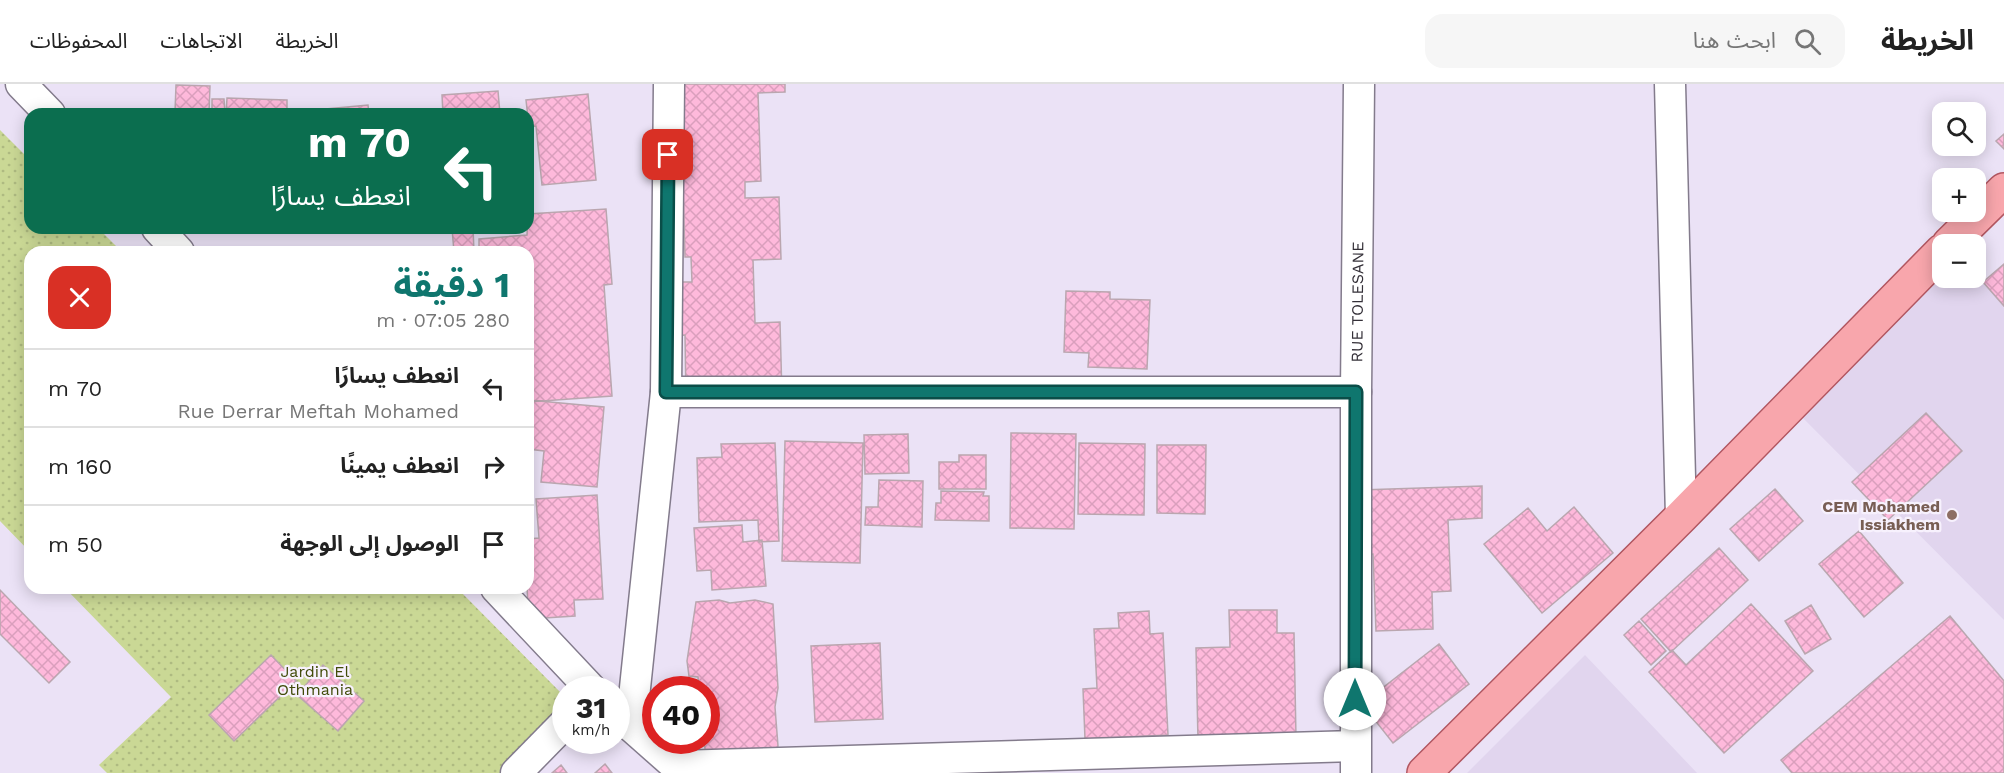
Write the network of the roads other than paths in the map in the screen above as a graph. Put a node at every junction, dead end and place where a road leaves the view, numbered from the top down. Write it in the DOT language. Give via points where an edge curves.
graph roads {
  1 [pos="21,84"];
  2 [pos="669,84"];
  3 [pos="1359,84"];
  4 [pos="1670,84"];
  5 [pos="44,108"];
  6 [pos="2004,190"];
  7 [pos="162,234"];
  8 [pos="1959,234"];
  9 [pos="174,246"];
  10 [pos="1932,261"];
  11 [pos="666,392"];
  12 [pos="1356,392"];
  13 [pos="1681,517"];
  14 [pos="502,594"];
  15 [pos="578,676"];
  16 [pos="630,676"];
  17 [pos="630,724"];
  18 [pos="552,736"];
  19 [pos="1356,760"];
  20 [pos="680,770"];
  21 [pos="516,773"];
  22 [pos="1424,773"];
  1 -- 5 [label="street"];
  2 -- 11 [label="street"];
  3 -- 12 [label="street, RUE TOLESANE"];
  4 -- 13 [label="street"];
  6 -- 8 [label="main road"];
  7 -- 9 [label="street"];
  10 -- 13 [label="main road"];
  11 -- 12 [label="street"];
  11 -- 16 [label="street"];
  12 -- 19 [label="street, RUE TOLESANE"];
  13 -- 22 [label="main road"];
  14 -- 15 [label="street"];
  17 -- 20 [label="street"];
  18 -- 21 [label="street"];
  19 -- 20 [label="street"];
}
